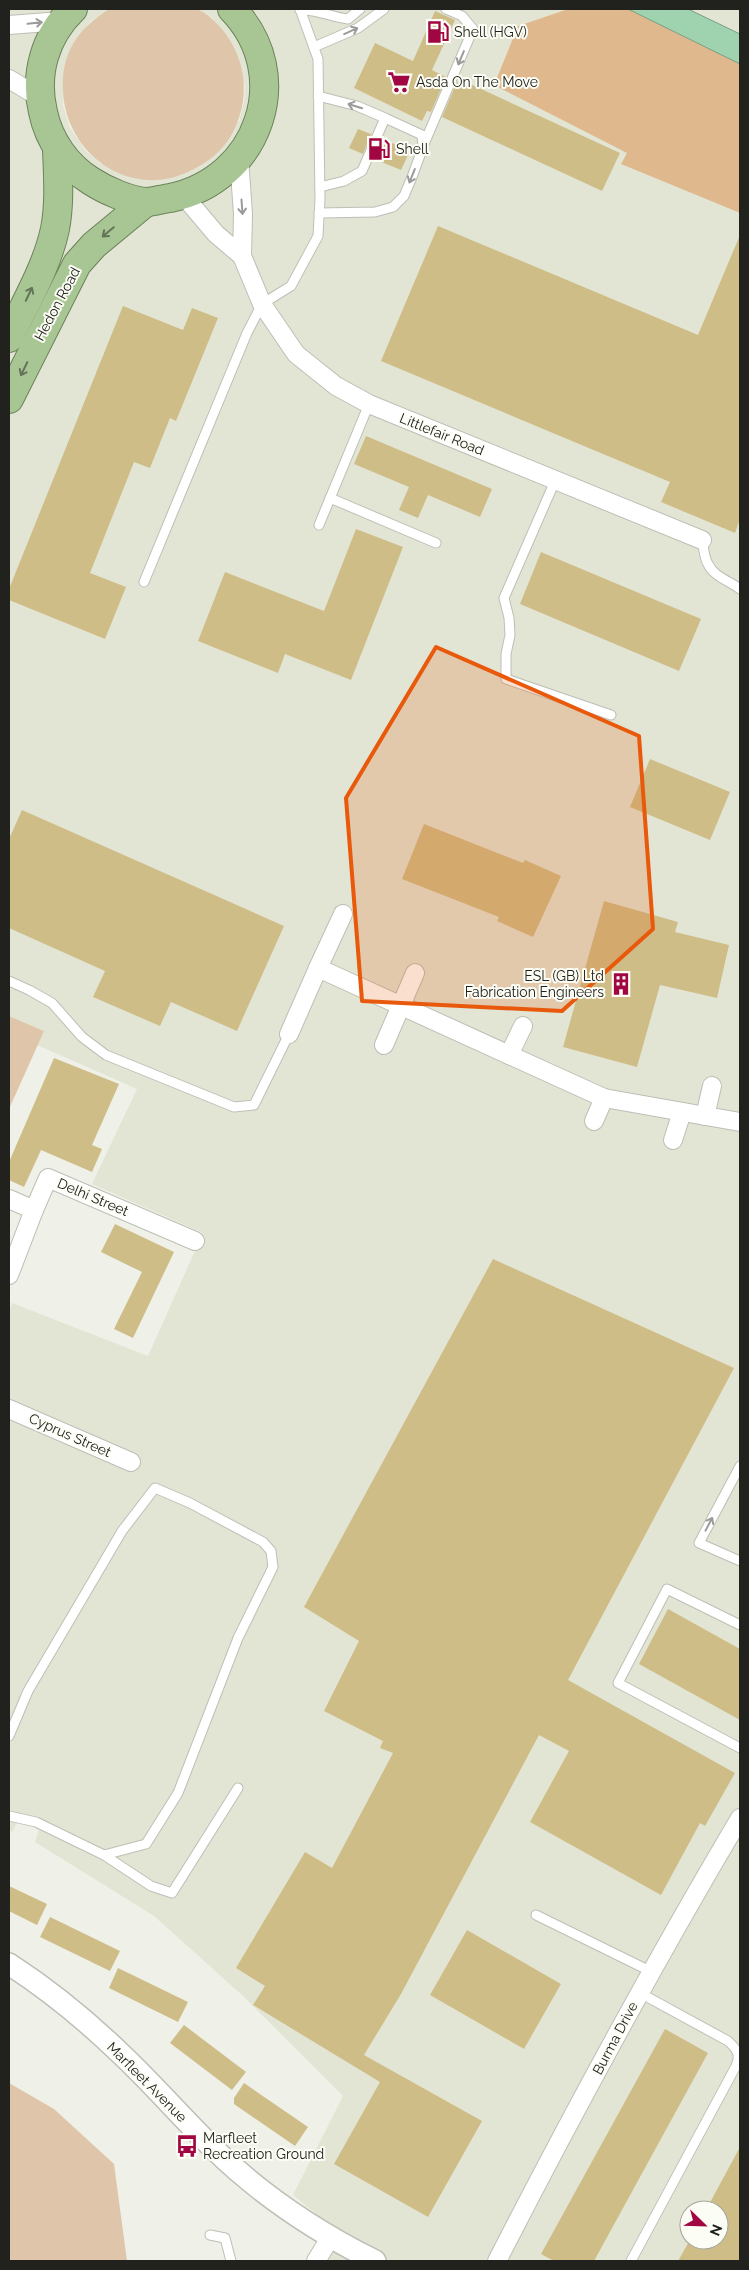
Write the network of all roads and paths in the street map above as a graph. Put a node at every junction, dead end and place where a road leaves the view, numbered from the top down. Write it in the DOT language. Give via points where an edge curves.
graph roads {
  1 [pos="300,9"];
  2 [pos="360,9"];
  3 [pos="384,9"];
  4 [pos="446,9"];
  5 [pos="239,13"];
  6 [pos="67,15"];
  7 [pos="9,24"];
  8 [pos="314,47"];
  9 [pos="9,79"];
  10 [pos="318,96"];
  11 [pos="39,97"];
  12 [pos="385,118"];
  13 [pos="423,147"];
  14 [pos="57,149"];
  15 [pos="239,158"];
  16 [pos="320,187"];
  17 [pos="184,195"];
  18 [pos="146,202"];
  19 [pos="319,213"];
  20 [pos="242,256"];
  21 [pos="262,304"];
  22 [pos="9,338"];
  23 [pos="9,399"];
  24 [pos="369,404"];
  25 [pos="555,481"];
  26 [pos="330,498"];
  27 [pos="319,525"];
  28 [pos="702,540"];
  29 [pos="436,543"];
  30 [pos="144,582"];
  31 [pos="740,589"];
  32 [pos="611,715"];
  33 [pos="343,914"];
  34 [pos="318,968"];
  35 [pos="415,974"];
  36 [pos="9,981"];
  37 [pos="401,1006"];
  38 [pos="523,1026"];
  39 [pos="289,1034"];
  40 [pos="384,1045"];
  41 [pos="509,1055"];
  42 [pos="712,1086"];
  43 [pos="604,1098"];
  44 [pos="682,1112"];
  45 [pos="704,1116"];
  46 [pos="594,1122"];
  47 [pos="740,1122"];
  48 [pos="673,1140"];
  49 [pos="9,1199"];
  50 [pos="34,1210"];
  51 [pos="195,1240"];
  52 [pos="9,1275"];
  53 [pos="9,1409"];
  54 [pos="131,1462"];
  55 [pos="740,1466"];
  56 [pos="740,1561"];
  57 [pos="740,1625"];
  58 [pos="9,1736"];
  59 [pos="740,1748"];
  60 [pos="238,1788"];
  61 [pos="9,1816"];
  62 [pos="740,1818"];
  63 [pos="104,1856"];
  64 [pos="536,1915"];
  65 [pos="9,1964"];
  66 [pos="652,1972"];
  67 [pos="640,1993"];
  68 [pos="210,2235"];
  69 [pos="330,2238"];
  70 [pos="231,2261"];
  71 [pos="316,2261"];
  72 [pos="375,2261"];
  73 [pos="498,2261"];
  74 [pos="631,2261"];
  1 -- 2 [label="lane" via="348,18"];
  1 -- 8 [label="lane"];
  8 -- 3 [label="lane, one-way" via="358,28"];
  4 -- 13 [label="lane, one-way" via="462,16 473,29"];
  5 -- 15 [label="highway" via="259,52 265,92 253,136"];
  7 -- 6 [label="street, one-way"];
  6 -- 11 [label="highway" via="48,44 40,70"];
  8 -- 10 [label="lane" via="318,59"];
  9 -- 11 [label="street"];
  12 -- 10 [label="lane, one-way" via="357,106"];
  10 -- 16 [label="lane"];
  11 -- 14 [label="highway" via="45,124"];
  12 -- 13 [label="lane" via="422,135"];
  12 -- 16 [label="lane" via="362,171"];
  13 -- 19 [label="lane, one-way" via="404,196 393,207 375,212"];
  14 -- 18 [label="highway" via="79,173 107,191"];
  22 -- 14 [label="highway, Hedon Road, one-way" via="48,254 55,230 59,202"];
  15 -- 17 [label="highway" via="223,174"];
  15 -- 20 [label="street, Littlefair Road, one-way"];
  16 -- 19 [label="lane"];
  17 -- 18 [label="highway"];
  17 -- 20 [label="street, Littlefair Road" via="216,234"];
  18 -- 23 [label="highway, Hedon Road, one-way" via="100,239 77,264"];
  19 -- 21 [label="lane" via="318,236 295,280"];
  20 -- 21 [label="street, Littlefair Road"];
  21 -- 24 [label="street, Littlefair Road" via="296,354 336,386"];
  21 -- 30 [label="lane"];
  24 -- 25 [label="street, Littlefair Road"];
  24 -- 26 [label="lane"];
  25 -- 28 [label="street, Littlefair Road"];
  25 -- 32 [label="lane" via="504,598 510,618 506,679"];
  26 -- 27 [label="lane"];
  26 -- 29 [label="lane"];
  28 -- 31 [label="lane" via="707,563 714,574"];
  33 -- 34 [label="street"];
  34 -- 37 [label="street"];
  34 -- 39 [label="street"];
  35 -- 37 [label="street"];
  36 -- 39 [label="lane" via="52,1003 82,1037 106,1055 234,1107 254,1105"];
  37 -- 40 [label="street"];
  37 -- 41 [label="street"];
  38 -- 41 [label="street"];
  41 -- 43 [label="street"];
  42 -- 45 [label="street"];
  43 -- 44 [label="street"];
  43 -- 46 [label="street"];
  44 -- 45 [label="street"];
  44 -- 48 [label="street"];
  45 -- 47 [label="street"];
  49 -- 50 [label="street"];
  50 -- 51 [label="street, Delhi Street" via="48,1178"];
  50 -- 52 [label="street"];
  53 -- 54 [label="street, Cyprus Street"];
  56 -- 55 [label="lane, one-way" via="699,1542"];
  57 -- 59 [label="lane" via="667,1589 618,1683"];
  58 -- 63 [label="lane" via="28,1691 122,1531 155,1488 190,1502 264,1542 271,1551 273,1567 238,1638 178,1793 146,1844"];
  60 -- 63 [label="lane" via="172,1894 152,1886"];
  61 -- 63 [label="lane" via="36,1822"];
  62 -- 66 [label="street, Burma Drive"];
  64 -- 66 [label="lane"];
  65 -- 69 [label="street, Marfleet Avenue" via="39,1984 121,2053 215,2150 272,2197"];
  66 -- 67 [label="street, Burma Drive"];
  67 -- 73 [label="street, Burma Drive"];
  67 -- 74 [label="lane" via="728,2042 736,2048 738,2057"];
  68 -- 70 [label="lane" via="225,2238"];
  69 -- 71 [label="street"];
  69 -- 72 [label="street, Marfleet Avenue"];
}
